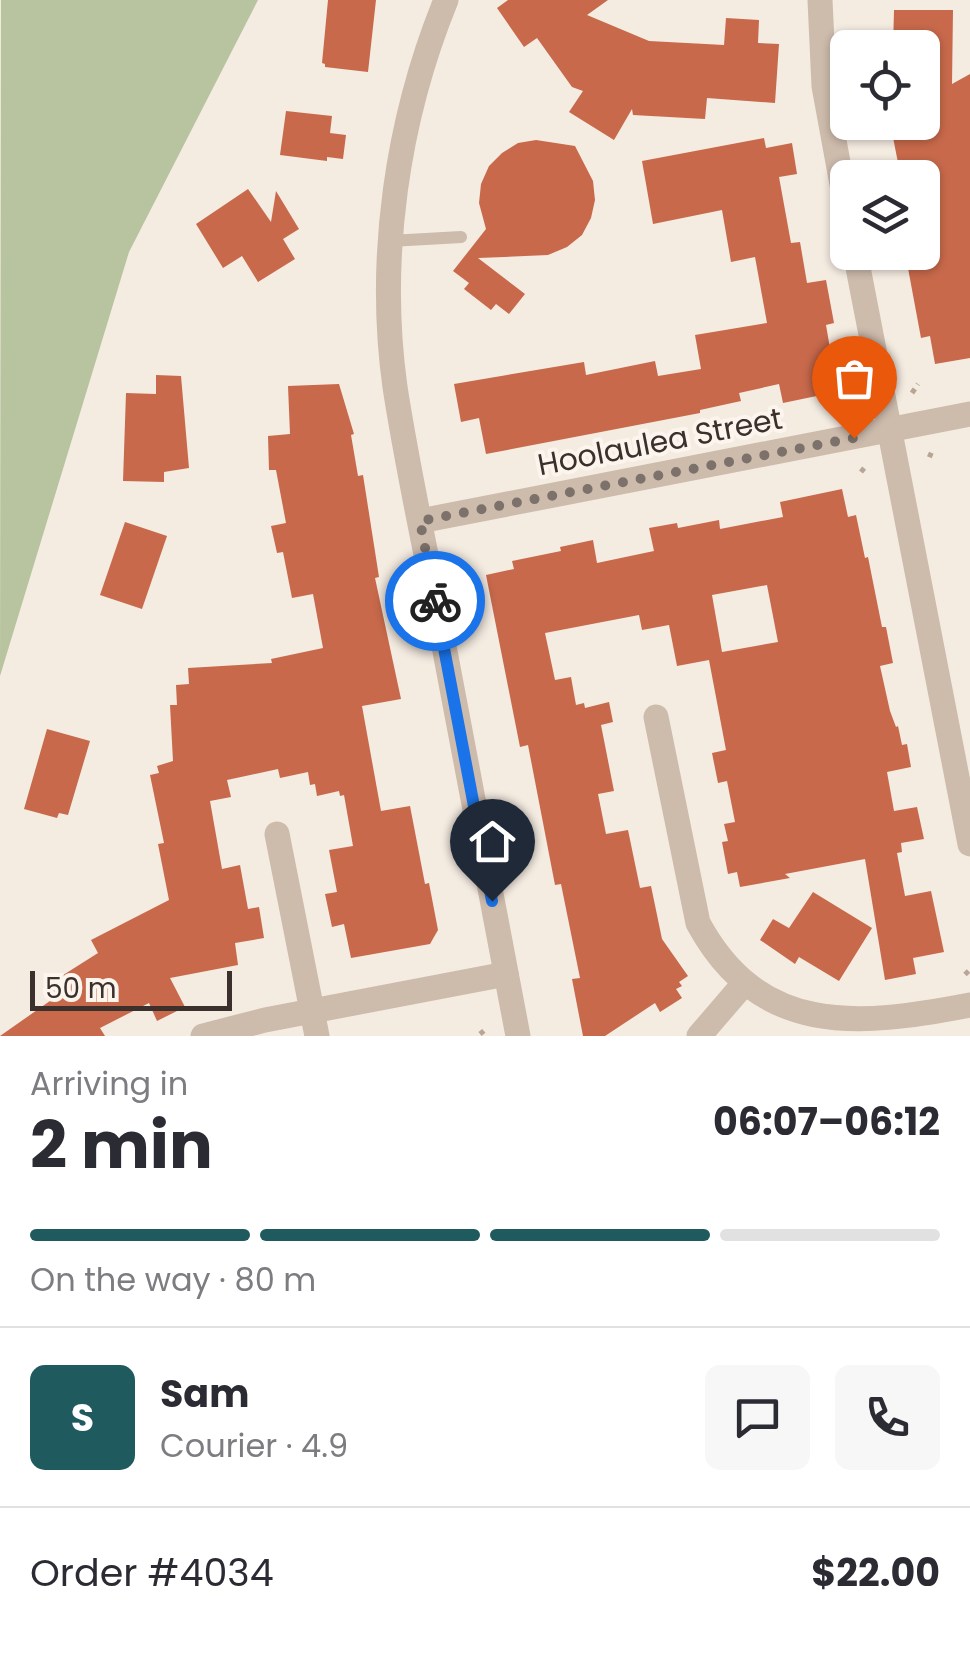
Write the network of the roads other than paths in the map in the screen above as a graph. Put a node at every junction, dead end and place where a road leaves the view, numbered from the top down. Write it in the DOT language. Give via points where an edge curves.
graph roads {
  1 [pos="446,0"];
  2 [pos="820,0"];
  3 [pos="838,160"];
  4 [pos="461,237"];
  5 [pos="390,241"];
  6 [pos="858,270"];
  7 [pos="970,414"];
  8 [pos="890,430"];
  9 [pos="420,521"];
  10 [pos="656,718"];
  11 [pos="277,834"];
  12 [pos="970,844"];
  13 [pos="506,974"];
  14 [pos="742,986"];
  15 [pos="970,1005"];
  16 [pos="315,1023"];
  17 [pos="203,1036"];
  18 [pos="518,1036"];
  19 [pos="699,1036"];
  1 -- 5 [label="street" via="412,103"];
  2 -- 3 [label="street" via="824,86"];
  4 -- 5 [label="lane"];
  5 -- 9 [label="street" via="395,384"];
  6 -- 8 [label="street"];
  7 -- 8 [label="street, Hoolaulea Street"];
  8 -- 9 [label="street, Hoolaulea Street"];
  8 -- 12 [label="street"];
  9 -- 13 [label="street"];
  10 -- 14 [label="street" via="698,923"];
  11 -- 16 [label="street"];
  13 -- 16 [label="street"];
  13 -- 18 [label="street"];
  14 -- 15 [label="street" via="787,1012 844,1024"];
  14 -- 19 [label="street"];
  16 -- 17 [label="street"];
}
